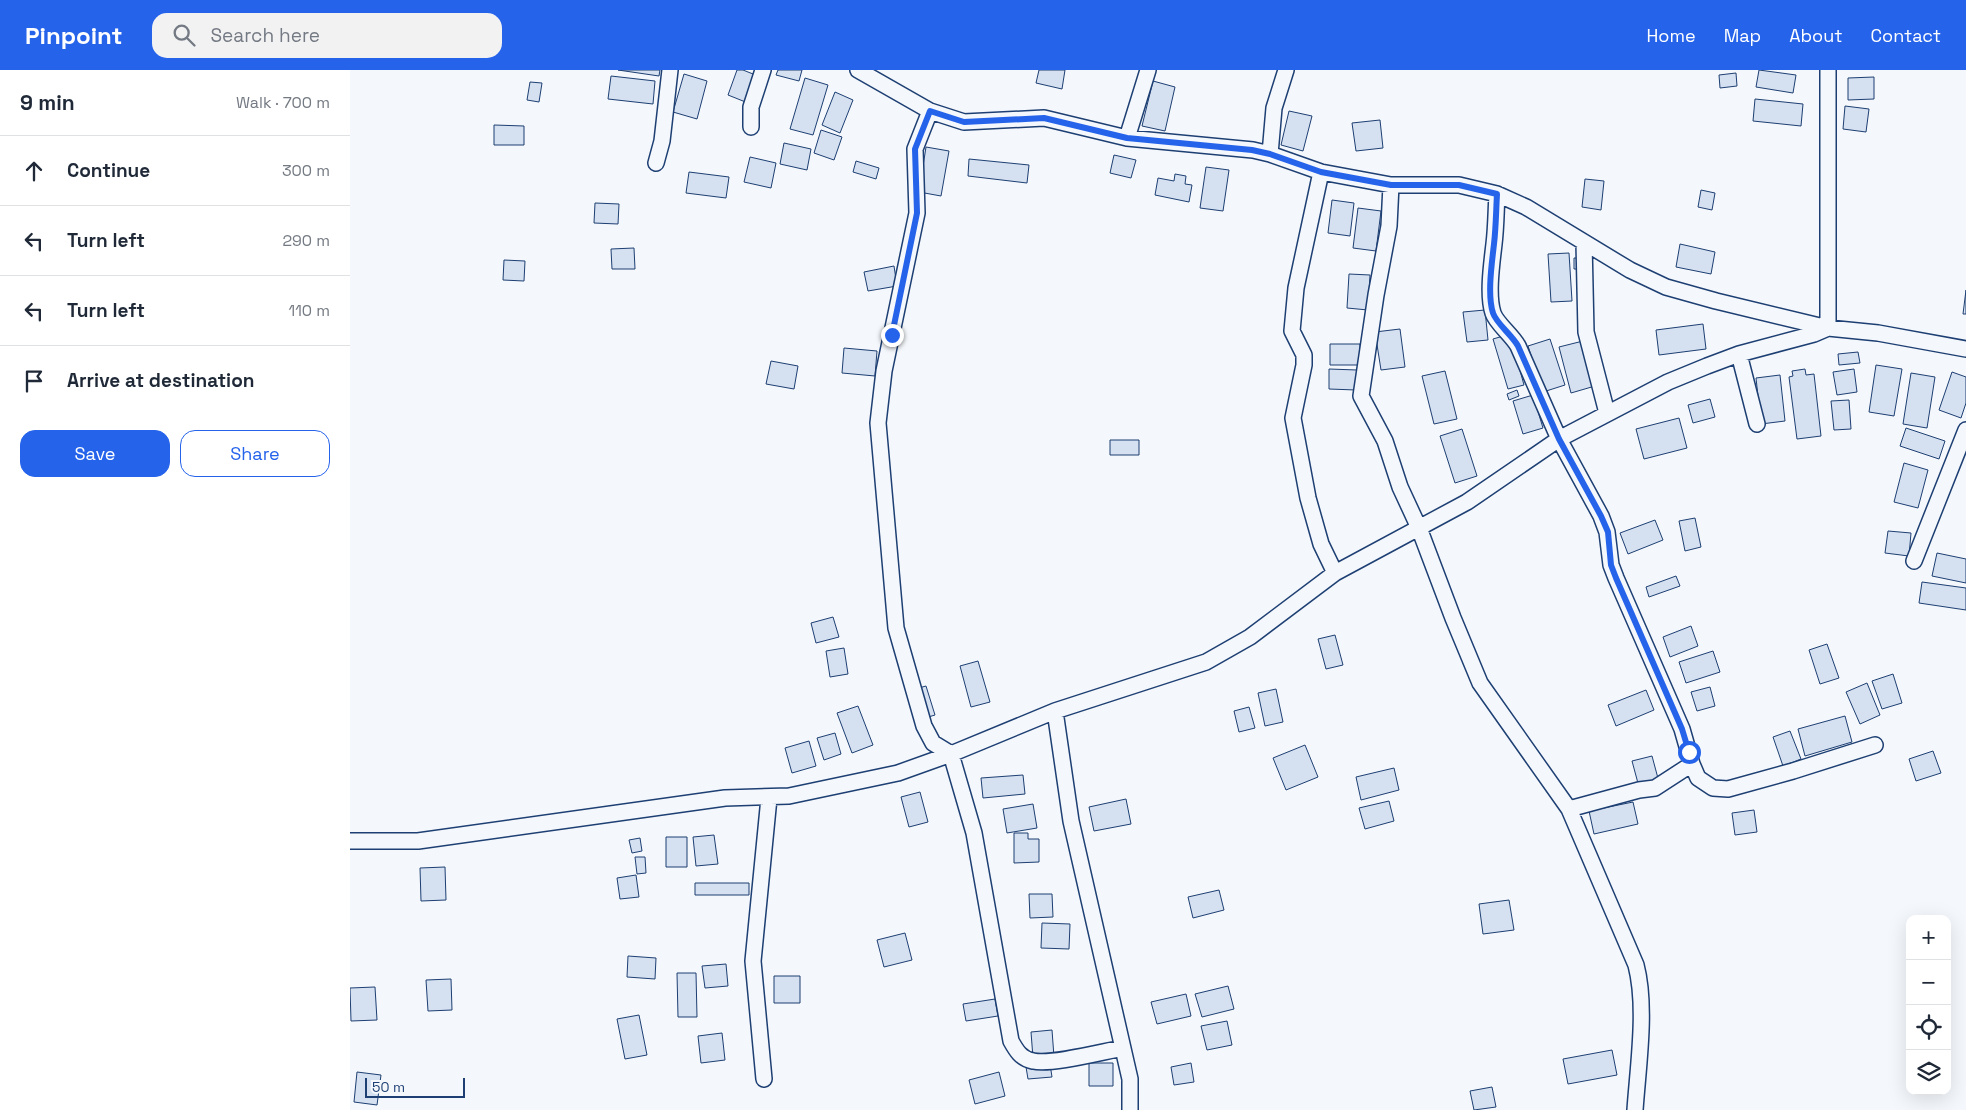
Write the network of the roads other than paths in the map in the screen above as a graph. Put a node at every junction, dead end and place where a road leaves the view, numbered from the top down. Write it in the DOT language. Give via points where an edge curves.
graph roads {
  1 [pos="670,70"];
  2 [pos="763,70"];
  3 [pos="858,70"];
  4 [pos="1148,70"];
  5 [pos="1286,70"];
  6 [pos="1828,70"];
  7 [pos="930,111"];
  8 [pos="751,127"];
  9 [pos="1127,138"];
  10 [pos="1270,154"];
  11 [pos="656,163"];
  12 [pos="1321,172"];
  13 [pos="1391,185"];
  14 [pos="1497,194"];
  15 [pos="1584,242"];
  16 [pos="1828,328"];
  17 [pos="1966,349"];
  18 [pos="1740,354"];
  19 [pos="1607,413"];
  20 [pos="1757,424"];
  21 [pos="1966,430"];
  22 [pos="1559,439"];
  23 [pos="1961,454"];
  24 [pos="1419,528"];
  25 [pos="1914,562"];
  26 [pos="1335,573"];
  27 [pos="1055,711"];
  28 [pos="1875,745"];
  29 [pos="951,754"];
  30 [pos="1692,764"];
  31 [pos="769,798"];
  32 [pos="1569,809"];
  33 [pos="350,841"];
  34 [pos="1122,1048"];
  35 [pos="764,1079"];
  36 [pos="1130,1110"];
  37 [pos="1635,1110"];
  1 -- 11 [label="street" via="662,141"];
  2 -- 8 [label="street" via="751,107"];
  3 -- 7 [label="street"];
  4 -- 9 [label="street"];
  5 -- 10 [label="street" via="1274,108"];
  6 -- 16 [label="street"];
  7 -- 9 [label="street" via="964,122 1044,118"];
  7 -- 29 [label="street" via="915,149 917,213 884,370 878,423 896,628 924,726 933,743"];
  9 -- 10 [label="street"];
  10 -- 12 [label="street"];
  12 -- 13 [label="street"];
  12 -- 26 [label="street" via="1296,288 1292,330 1304,355 1304,365 1293,418 1308,498 1321,544"];
  13 -- 14 [label="street" via="1459,185"];
  13 -- 24 [label="street" via="1389,226 1361,396 1385,441 1395,475"];
  14 -- 15 [label="street" via="1526,207"];
  14 -- 22 [label="street" via="1491,259 1493,315 1518,346"];
  15 -- 16 [label="street" via="1666,287"];
  15 -- 19 [label="street" via="1586,332"];
  16 -- 17 [label="street" via="1878,333"];
  16 -- 18 [label="street"];
  18 -- 19 [label="street" via="1668,382"];
  18 -- 20 [label="street"];
  19 -- 22 [label="street"];
  21 -- 23 [label="street"];
  22 -- 24 [label="street" via="1490,487"];
  22 -- 30 [label="street" via="1608,532 1611,565 1682,729"];
  23 -- 25 [label="street"];
  24 -- 26 [label="street"];
  24 -- 32 [label="street" via="1480,683"];
  26 -- 27 [label="street" via="1250,637 1206,662"];
  27 -- 29 [label="street"];
  27 -- 34 [label="street" via="1071,821"];
  28 -- 30 [label="street" via="1728,788 1713,788 1698,778"];
  29 -- 31 [label="street" via="898,773 824,790"];
  29 -- 34 [label="street" via="974,833 1011,1041 1018,1054 1032,1061 1048,1061"];
  30 -- 32 [label="street" via="1655,788"];
  31 -- 33 [label="street" via="725,798 418,841"];
  31 -- 35 [label="street" via="753,961"];
  32 -- 37 [label="street" via="1636,965 1640,983"];
  34 -- 36 [label="street" via="1130,1079"];
}
